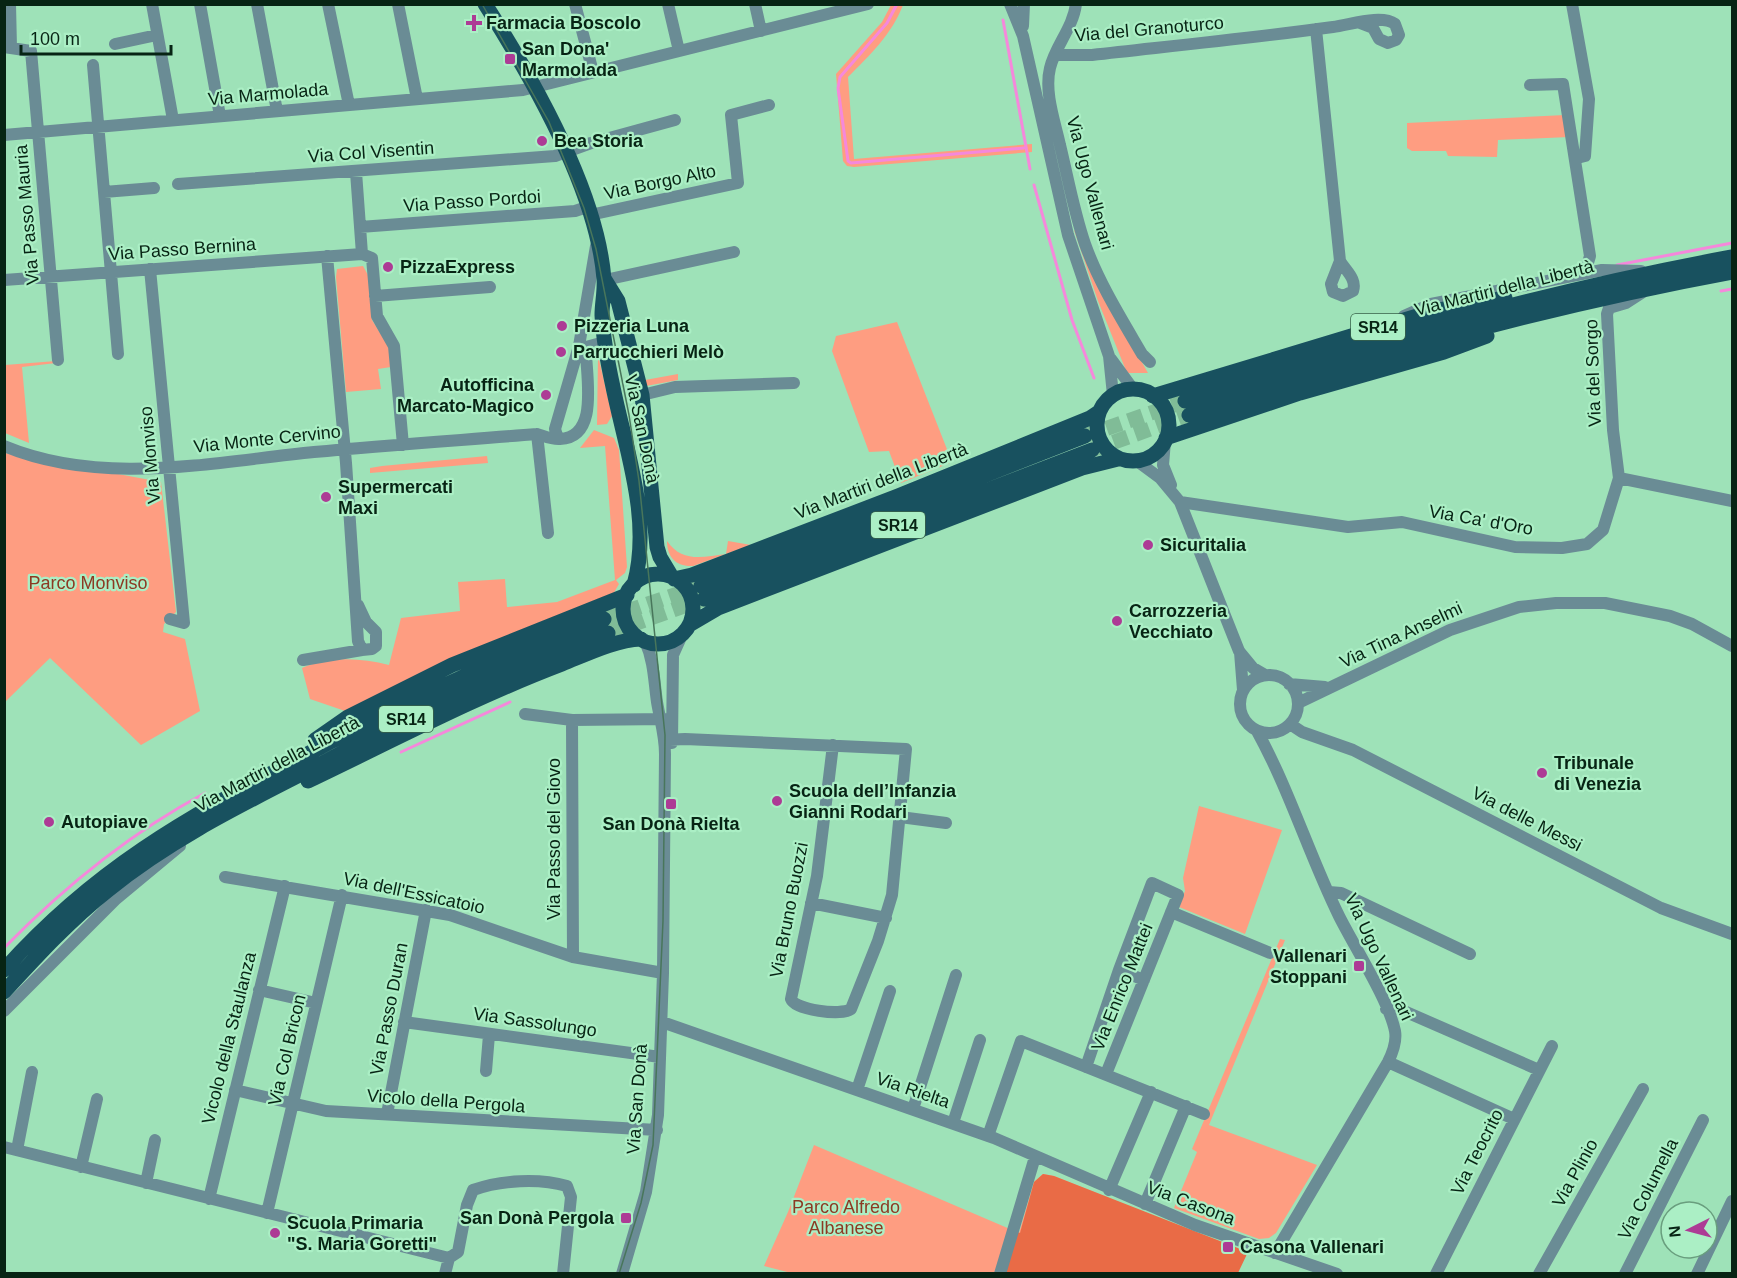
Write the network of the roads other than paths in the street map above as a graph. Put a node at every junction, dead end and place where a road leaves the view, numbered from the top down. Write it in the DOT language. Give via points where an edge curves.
graph roads {
  1 [pos="10,4"];
  2 [pos="152,4"];
  3 [pos="200,4"];
  4 [pos="257,4"];
  5 [pos="328,4"];
  6 [pos="398,4"];
  7 [pos="485,4"];
  8 [pos="575,4"];
  9 [pos="668,4"];
  10 [pos="755,4"];
  11 [pos="868,4"];
  12 [pos="1010,4"];
  13 [pos="1024,4"];
  14 [pos="1076,4"];
  15 [pos="1572,4"];
  16 [pos="1360,23"];
  17 [pos="1316,29"];
  18 [pos="761,31"];
  19 [pos="157,35"];
  20 [pos="1023,36"];
  21 [pos="115,44"];
  22 [pos="8,48"];
  23 [pos="679,51"];
  24 [pos="1057,55"];
  25 [pos="93,65"];
  26 [pos="593,72"];
  27 [pos="1530,85"];
  28 [pos="535,87"];
  29 [pos="417,99"];
  30 [pos="348,105"];
  31 [pos="769,105"];
  32 [pos="277,111"];
  33 [pos="220,116"];
  34 [pos="173,120"];
  35 [pos="675,120"];
  36 [pos="99,127"];
  37 [pos="38,132"];
  38 [pos="4,135"];
  39 [pos="566,152"];
  40 [pos="1578,158"];
  41 [pos="356,172"];
  42 [pos="178,184"];
  43 [pos="154,188"];
  44 [pos="104,192"];
  45 [pos="588,211"];
  46 [pos="360,227"];
  47 [pos="597,242"];
  48 [pos="734,252"];
  49 [pos="362,254"];
  50 [pos="327,256"];
  51 [pos="1732,257"];
  52 [pos="1340,261"];
  53 [pos="150,269"];
  54 [pos="111,271"];
  55 [pos="1732,272"];
  56 [pos="1577,274"];
  57 [pos="51,276"];
  58 [pos="1606,276"];
  59 [pos="4,280"];
  60 [pos="605,280"];
  61 [pos="490,286"];
  62 [pos="1647,290"];
  63 [pos="375,296"];
  64 [pos="618,300"];
  65 [pos="602,301"];
  66 [pos="1563,308"];
  67 [pos="586,310"];
  68 [pos="1391,323"];
  69 [pos="606,348"];
  70 [pos="118,354"];
  71 [pos="1109,356"];
  72 [pos="58,360"];
  73 [pos="1150,362"];
  74 [pos="794,383"];
  75 [pos="1133,389"];
  76 [pos="642,395"];
  77 [pos="1113,395"];
  78 [pos="1153,396"];
  79 [pos="1100,412"];
  80 [pos="557,422"];
  81 [pos="537,435"];
  82 [pos="558,440"];
  83 [pos="1165,440"];
  84 [pos="1088,443"];
  85 [pos="404,445"];
  86 [pos="4,446"];
  87 [pos="345,449"];
  88 [pos="1118,459"];
  89 [pos="1137,461"];
  90 [pos="169,467"];
  91 [pos="1619,478"];
  92 [pos="1178,499"];
  93 [pos="1732,501"];
  94 [pos="548,533"];
  95 [pos="673,578"];
  96 [pos="630,590"];
  97 [pos="702,593"];
  98 [pos="358,605"];
  99 [pos="170,619"];
  100 [pos="685,630"];
  101 [pos="643,640"];
  102 [pos="1732,646"];
  103 [pos="362,650"];
  104 [pos="1239,651"];
  105 [pos="303,660"];
  106 [pos="1265,675"];
  107 [pos="1289,684"];
  108 [pos="1326,687"];
  109 [pos="1243,690"];
  110 [pos="1298,703"];
  111 [pos="525,714"];
  112 [pos="667,719"];
  113 [pos="572,720"];
  114 [pos="1293,720"];
  115 [pos="1257,731"];
  116 [pos="1277,732"];
  117 [pos="668,740"];
  118 [pos="833,745"];
  119 [pos="1275,763"];
  120 [pos="242,789"];
  121 [pos="900,817"];
  122 [pos="212,820"];
  123 [pos="946,823"];
  124 [pos="197,829"];
  125 [pos="225,877"];
  126 [pos="285,886"];
  127 [pos="1329,892"];
  128 [pos="342,895"];
  129 [pos="811,903"];
  130 [pos="426,910"];
  131 [pos="1171,912"];
  132 [pos="886,918"];
  133 [pos="664,923"];
  134 [pos="1732,934"];
  135 [pos="1270,953"];
  136 [pos="1470,954"];
  137 [pos="573,957"];
  138 [pos="4,970"];
  139 [pos="1119,970"];
  140 [pos="663,973"];
  141 [pos="956,975"];
  142 [pos="1144,980"];
  143 [pos="260,990"];
  144 [pos="890,991"];
  145 [pos="4,992"];
  146 [pos="316,1003"];
  147 [pos="1386,1009"];
  148 [pos="4,1011"];
  149 [pos="404,1022"];
  150 [pos="662,1022"];
  151 [pos="489,1035"];
  152 [pos="980,1040"];
  153 [pos="1552,1046"];
  154 [pos="660,1057"];
  155 [pos="1388,1062"];
  156 [pos="1086,1066"];
  157 [pos="1539,1070"];
  158 [pos="486,1071"];
  159 [pos="32,1072"];
  160 [pos="1106,1074"];
  161 [pos="1643,1089"];
  162 [pos="235,1090"];
  163 [pos="857,1090"];
  164 [pos="1151,1092"];
  165 [pos="97,1099"];
  166 [pos="293,1104"];
  167 [pos="1186,1106"];
  168 [pos="913,1109"];
  169 [pos="387,1114"];
  170 [pos="1204,1114"];
  171 [pos="1514,1119"];
  172 [pos="1703,1120"];
  173 [pos="953,1123"];
  174 [pos="657,1130"];
  175 [pos="988,1136"];
  176 [pos="155,1140"];
  177 [pos="11,1148"];
  178 [pos="1035,1157"];
  179 [pos="81,1167"];
  180 [pos="146,1183"];
  181 [pos="1109,1190"];
  182 [pos="209,1199"];
  183 [pos="1732,1201"];
  184 [pos="1145,1204"];
  185 [pos="267,1213"];
  186 [pos="1275,1253"];
  187 [pos="449,1258"];
  188 [pos="1315,1270"];
  189 [pos="445,1274"];
  190 [pos="563,1274"];
  191 [pos="622,1274"];
  192 [pos="1000,1274"];
  193 [pos="1337,1274"];
  194 [pos="1436,1274"];
  195 [pos="1539,1274"];
  196 [pos="1625,1274"];
  197 [pos="1697,1274"];
  1 -- 22 [label="street"];
  2 -- 19 [label="street"];
  3 -- 33 [label="street"];
  4 -- 32 [label="street"];
  5 -- 30 [label="street"];
  6 -- 29 [label="street"];
  7 -- 28 [label="main road, Via San Donà"];
  8 -- 26 [label="street"];
  9 -- 23 [label="street"];
  10 -- 18 [label="street"];
  11 -- 18 [label="street, Via Marmolada"];
  12 -- 20 [label="street, Via Ugo Vallenari"];
  13 -- 20 [label="street, Via Ugo Vallenari"];
  14 -- 24 [label="street, Via Ugo Vallenari"];
  15 -- 40 [label="street" via="1589,99 1585,156"];
  16 -- 17 [label="street, Via del Granoturco"];
  17 -- 24 [label="street, Via del Granoturco" via="1092,55"];
  17 -- 52 [label="street"];
  18 -- 23 [label="street, Via Marmolada"];
  19 -- 21 [label="street"];
  19 -- 34 [label="street"];
  20 -- 71 [label="street, Via Ugo Vallenari" via="1068,235"];
  22 -- 37 [label="street, Via Passo Mauria" via="31,51"];
  23 -- 26 [label="street, Via Marmolada"];
  24 -- 73 [label="street, Via Ugo Vallenari" via="1050,67 1049,88 1085,243 1107,294"];
  25 -- 36 [label="street"];
  26 -- 28 [label="street, Via Marmolada"];
  27 -- 40 [label="street" via="1563,84"];
  28 -- 29 [label="street, Via Marmolada"];
  28 -- 39 [label="main road, Via San Donà"];
  29 -- 30 [label="street, Via Marmolada"];
  30 -- 32 [label="street, Via Marmolada"];
  31 -- 45 [label="street, Via Borgo Alto" via="731,115 738,183"];
  32 -- 33 [label="street, Via Marmolada"];
  33 -- 34 [label="street, Via Marmolada"];
  34 -- 36 [label="street, Via Marmolada"];
  35 -- 39 [label="street, Via Col Visentin"];
  36 -- 37 [label="street, Via Marmolada"];
  36 -- 44 [label="street"];
  37 -- 38 [label="street, Via Marmolada"];
  37 -- 57 [label="street, Via Passo Mauria"];
  39 -- 41 [label="street, Via Col Visentin"];
  39 -- 45 [label="main road, Via San Donà"];
  40 -- 56 [label="street" via="1590,256 1587,266"];
  40 -- 58 [label="street"];
  41 -- 42 [label="street, Via Col Visentin"];
  41 -- 46 [label="street"];
  43 -- 44 [label="street"];
  44 -- 54 [label="street"];
  45 -- 46 [label="street, Via Passo Pordoi"];
  45 -- 47 [label="main road, Via San Donà"];
  46 -- 49 [label="street"];
  47 -- 60 [label="main road, Via San Donà"];
  47 -- 67 [label="street"];
  48 -- 60 [label="street"];
  49 -- 50 [label="street, Via Passo Bernina"];
  49 -- 63 [label="street" via="372,258"];
  50 -- 53 [label="street, Via Passo Bernina"];
  50 -- 87 [label="street"];
  51 -- 58 [label="main road, Via Martiri della Libertà / SR14" via="1660,272"];
  53 -- 54 [label="street, Via Passo Bernina"];
  53 -- 90 [label="street, Via Monviso"];
  54 -- 57 [label="street, Via Passo Bernina"];
  54 -- 70 [label="street"];
  55 -- 62 [label="main road, Via Martiri della Libertà / SR14"];
  56 -- 58 [label="street"];
  56 -- 68 [label="street" via="1431,303"];
  57 -- 59 [label="street, Via Passo Bernina"];
  57 -- 72 [label="street, Via Passo Mauria"];
  58 -- 66 [label="main road, Via Martiri della Libertà / SR14" via="1374,342 1187,408"];
  58 -- 68 [label="main road, SR14"];
  60 -- 64 [label="main road, Via San Donà"];
  60 -- 65 [label="main road, Via San Donà"];
  61 -- 63 [label="street"];
  62 -- 66 [label="main road, Via Martiri della Libertà / SR14"];
  62 -- 91 [label="street, Via del Sorgo" via="1609,308 1613,430"];
  63 -- 85 [label="street" via="377,316 394,346"];
  64 -- 65 [label="street"];
  64 -- 76 [label="main road, Via San Donà"];
  65 -- 67 [label="street"];
  65 -- 69 [label="main road, Via San Donà"];
  66 -- 83 [label="main road, SR14" via="1444,352 1300,393"];
  67 -- 80 [label="street"];
  68 -- 78 [label="main road, SR14"];
  69 -- 82 [label="street" via="594,344 586,347 586,418 575,434"];
  69 -- 96 [label="main road, Via San Donà" via="633,471 640,552"];
  71 -- 75 [label="street, Via Ugo Vallenari"];
  71 -- 77 [label="street, Via Ugo Vallenari"];
  74 -- 76 [label="street" via="675,387"];
  75 -- 77 [label="main road"];
  75 -- 78 [label="main road"];
  76 -- 95 [label="main road, Via San Donà" via="657,547"];
  77 -- 79 [label="main road"];
  78 -- 83 [label="main road" via="1167,415"];
  79 -- 88 [label="main road" via="1097,422 1102,444"];
  79 -- 95 [label="main road, Via Martiri della Libertà" via="898,496 692,575"];
  80 -- 81 [label="street, Via Monte Cervino"];
  80 -- 82 [label="street"];
  81 -- 82 [label="street, Via Monte Cervino"];
  81 -- 85 [label="street, Via Monte Cervino"];
  81 -- 94 [label="street"];
  83 -- 89 [label="main road" via="1158,451"];
  83 -- 92 [label="street" via="1163,465"];
  84 -- 97 [label="main road, SR14"];
  85 -- 87 [label="street, Via Monte Cervino"];
  86 -- 90 [label="street, Via Monte Cervino" via="37,458 80,466 121,470"];
  87 -- 90 [label="street, Via Monte Cervino"];
  87 -- 98 [label="street"];
  88 -- 89 [label="main road"];
  88 -- 100 [label="main road" via="1082,468 718,608"];
  89 -- 92 [label="street" via="1154,472"];
  90 -- 99 [label="street, Via Monviso" via="184,623"];
  91 -- 92 [label="street, Via Ca' d'Oro" via="1598,537 1587,544 1562,548 1503,546 1402,522 1348,527"];
  91 -- 93 [label="street"];
  92 -- 104 [label="street"];
  95 -- 96 [label="main road" via="649,576"];
  95 -- 100 [label="main road, Via San Donà" via="686,588 692,601"];
  96 -- 101 [label="main road, Via San Donà" via="624,605 626,620"];
  96 -- 120 [label="main road" via="398,691 282,758"];
  98 -- 103 [label="street" via="358,641"];
  98 -- 103 [label="street" via="377,639 372,649"];
  100 -- 101 [label="main road" via="666,643"];
  100 -- 112 [label="street, Via San Donà" via="674,655"];
  101 -- 112 [label="street, Via San Donà" via="652,658"];
  101 -- 122 [label="main road" via="618,644 531,676 252,809"];
  102 -- 108 [label="street, Via Tina Anselmi" via="1692,624 1648,611 1605,603 1556,603 1519,607 1467,624 1347,681"];
  103 -- 105 [label="street"];
  104 -- 106 [label="street"];
  104 -- 109 [label="street"];
  106 -- 107 [label="street"];
  106 -- 109 [label="street" via="1248,682"];
  107 -- 108 [label="street, Via Tina Anselmi"];
  107 -- 110 [label="street"];
  108 -- 110 [label="street, Via Tina Anselmi"];
  109 -- 115 [label="street" via="1239,707 1242,716"];
  110 -- 114 [label="street"];
  111 -- 113 [label="street"];
  112 -- 113 [label="street"];
  112 -- 117 [label="street, Via San Donà"];
  113 -- 137 [label="street, Via Passo del Giovo"];
  114 -- 116 [label="street"];
  114 -- 134 [label="street, Via delle Messi" via="1307,733 1353,750 1661,908"];
  115 -- 116 [label="street"];
  115 -- 119 [label="street, Via Ugo Vallenari"];
  116 -- 119 [label="street, Via Ugo Vallenari"];
  117 -- 118 [label="street, Via Bruno Buozzi"];
  117 -- 133 [label="street, Via San Donà"];
  117 -- 133 [label="street, Via San Donà" via="672,820"];
  118 -- 121 [label="street, Via Bruno Buozzi" via="906,749"];
  118 -- 129 [label="street, Via Bruno Buozzi"];
  119 -- 127 [label="street, Via Ugo Vallenari"];
  120 -- 122 [label="main road, Via Martiri della Libertà / SR14" via="436,687 502,657 606,626 454,695"];
  120 -- 138 [label="main road, Via Martiri della Libertà / SR14" via="171,828 100,878"];
  121 -- 123 [label="street"];
  121 -- 132 [label="street, Via Bruno Buozzi"];
  122 -- 124 [label="main road, Via Martiri della Libertà / SR14"];
  124 -- 145 [label="main road, Via Martiri della Libertà / SR14" via="109,889 53,939"];
  124 -- 148 [label="street" via="115,900"];
  125 -- 126 [label="street, Via dell'Essicatoio"];
  126 -- 128 [label="street, Via dell'Essicatoio"];
  126 -- 143 [label="street, Vicolo della Staulanza"];
  127 -- 136 [label="street" via="1341,893"];
  127 -- 147 [label="street, Via Ugo Vallenari"];
  128 -- 130 [label="street, Via dell'Essicatoio"];
  128 -- 146 [label="street, Via Col Bricon"];
  129 -- 132 [label="street"];
  129 -- 132 [label="street, Via Bruno Buozzi" via="792,1002 840,1014 851,1009"];
  130 -- 137 [label="street, Via dell'Essicatoio" via="475,922"];
  130 -- 149 [label="street, Via Passo Duran"];
  131 -- 135 [label="street, Via Enrico Mattei"];
  131 -- 139 [label="street, Via Enrico Mattei" via="1178,894 1152,883"];
  131 -- 142 [label="street, Via Enrico Mattei"];
  133 -- 140 [label="street, Via San Donà"];
  137 -- 140 [label="street, Via dell'Essicatoio"];
  139 -- 142 [label="street"];
  139 -- 156 [label="street"];
  140 -- 150 [label="street, Via San Donà"];
  141 -- 168 [label="street"];
  142 -- 160 [label="street, Via Enrico Mattei"];
  143 -- 146 [label="street"];
  143 -- 162 [label="street, Vicolo della Staulanza"];
  144 -- 163 [label="street"];
  146 -- 166 [label="street, Via Col Bricon"];
  147 -- 155 [label="street, Via Ugo Vallenari" via="1395,1041"];
  147 -- 157 [label="street" via="1397,1008"];
  149 -- 151 [label="street, Via Sassolungo"];
  149 -- 169 [label="street, Via Passo Duran"];
  150 -- 154 [label="street, Via San Donà"];
  150 -- 163 [label="street, Via Rielta"];
  151 -- 154 [label="street, Via Sassolungo"];
  151 -- 158 [label="street"];
  152 -- 173 [label="street"];
  153 -- 157 [label="street, Via Teocrito"];
  154 -- 174 [label="street, Via San Donà"];
  155 -- 171 [label="street"];
  155 -- 186 [label="street, Via Ugo Vallenari"];
  156 -- 160 [label="street"];
  156 -- 175 [label="street" via="1021,1041"];
  157 -- 171 [label="street, Via Teocrito"];
  159 -- 177 [label="street"];
  160 -- 164 [label="street"];
  161 -- 195 [label="street, Via Plinio"];
  162 -- 166 [label="street, Vicolo della Pergola"];
  162 -- 182 [label="street, Vicolo della Staulanza"];
  163 -- 168 [label="street, Via Rielta"];
  164 -- 167 [label="street"];
  164 -- 181 [label="street"];
  165 -- 179 [label="street"];
  166 -- 169 [label="street, Vicolo della Pergola" via="326,1111"];
  166 -- 185 [label="street, Via Col Bricon"];
  167 -- 170 [label="street"];
  167 -- 184 [label="street"];
  168 -- 173 [label="street, Via Rielta"];
  169 -- 174 [label="street, Vicolo della Pergola"];
  171 -- 194 [label="street, Via Teocrito"];
  172 -- 196 [label="street, Via Columella"];
  173 -- 175 [label="street, Via Rielta"];
  174 -- 191 [label="street, Via San Donà" via="646,1192"];
  175 -- 178 [label="street, Via Rielta"];
  176 -- 180 [label="street"];
  177 -- 179 [label="street"];
  178 -- 181 [label="street, Via Casona"];
  178 -- 192 [label="street"];
  179 -- 180 [label="street"];
  180 -- 182 [label="street"];
  181 -- 184 [label="street, Via Casona"];
  182 -- 185 [label="street"];
  183 -- 197 [label="street"];
  184 -- 186 [label="street, Via Casona"];
  185 -- 187 [label="street"];
  186 -- 188 [label="street, Via Casona"];
  187 -- 189 [label="street"];
  187 -- 190 [label="street" via="458,1252 473,1190 507,1182 558,1184 567,1186 571,1197"];
  188 -- 193 [label="street, Via Casona"];
}
